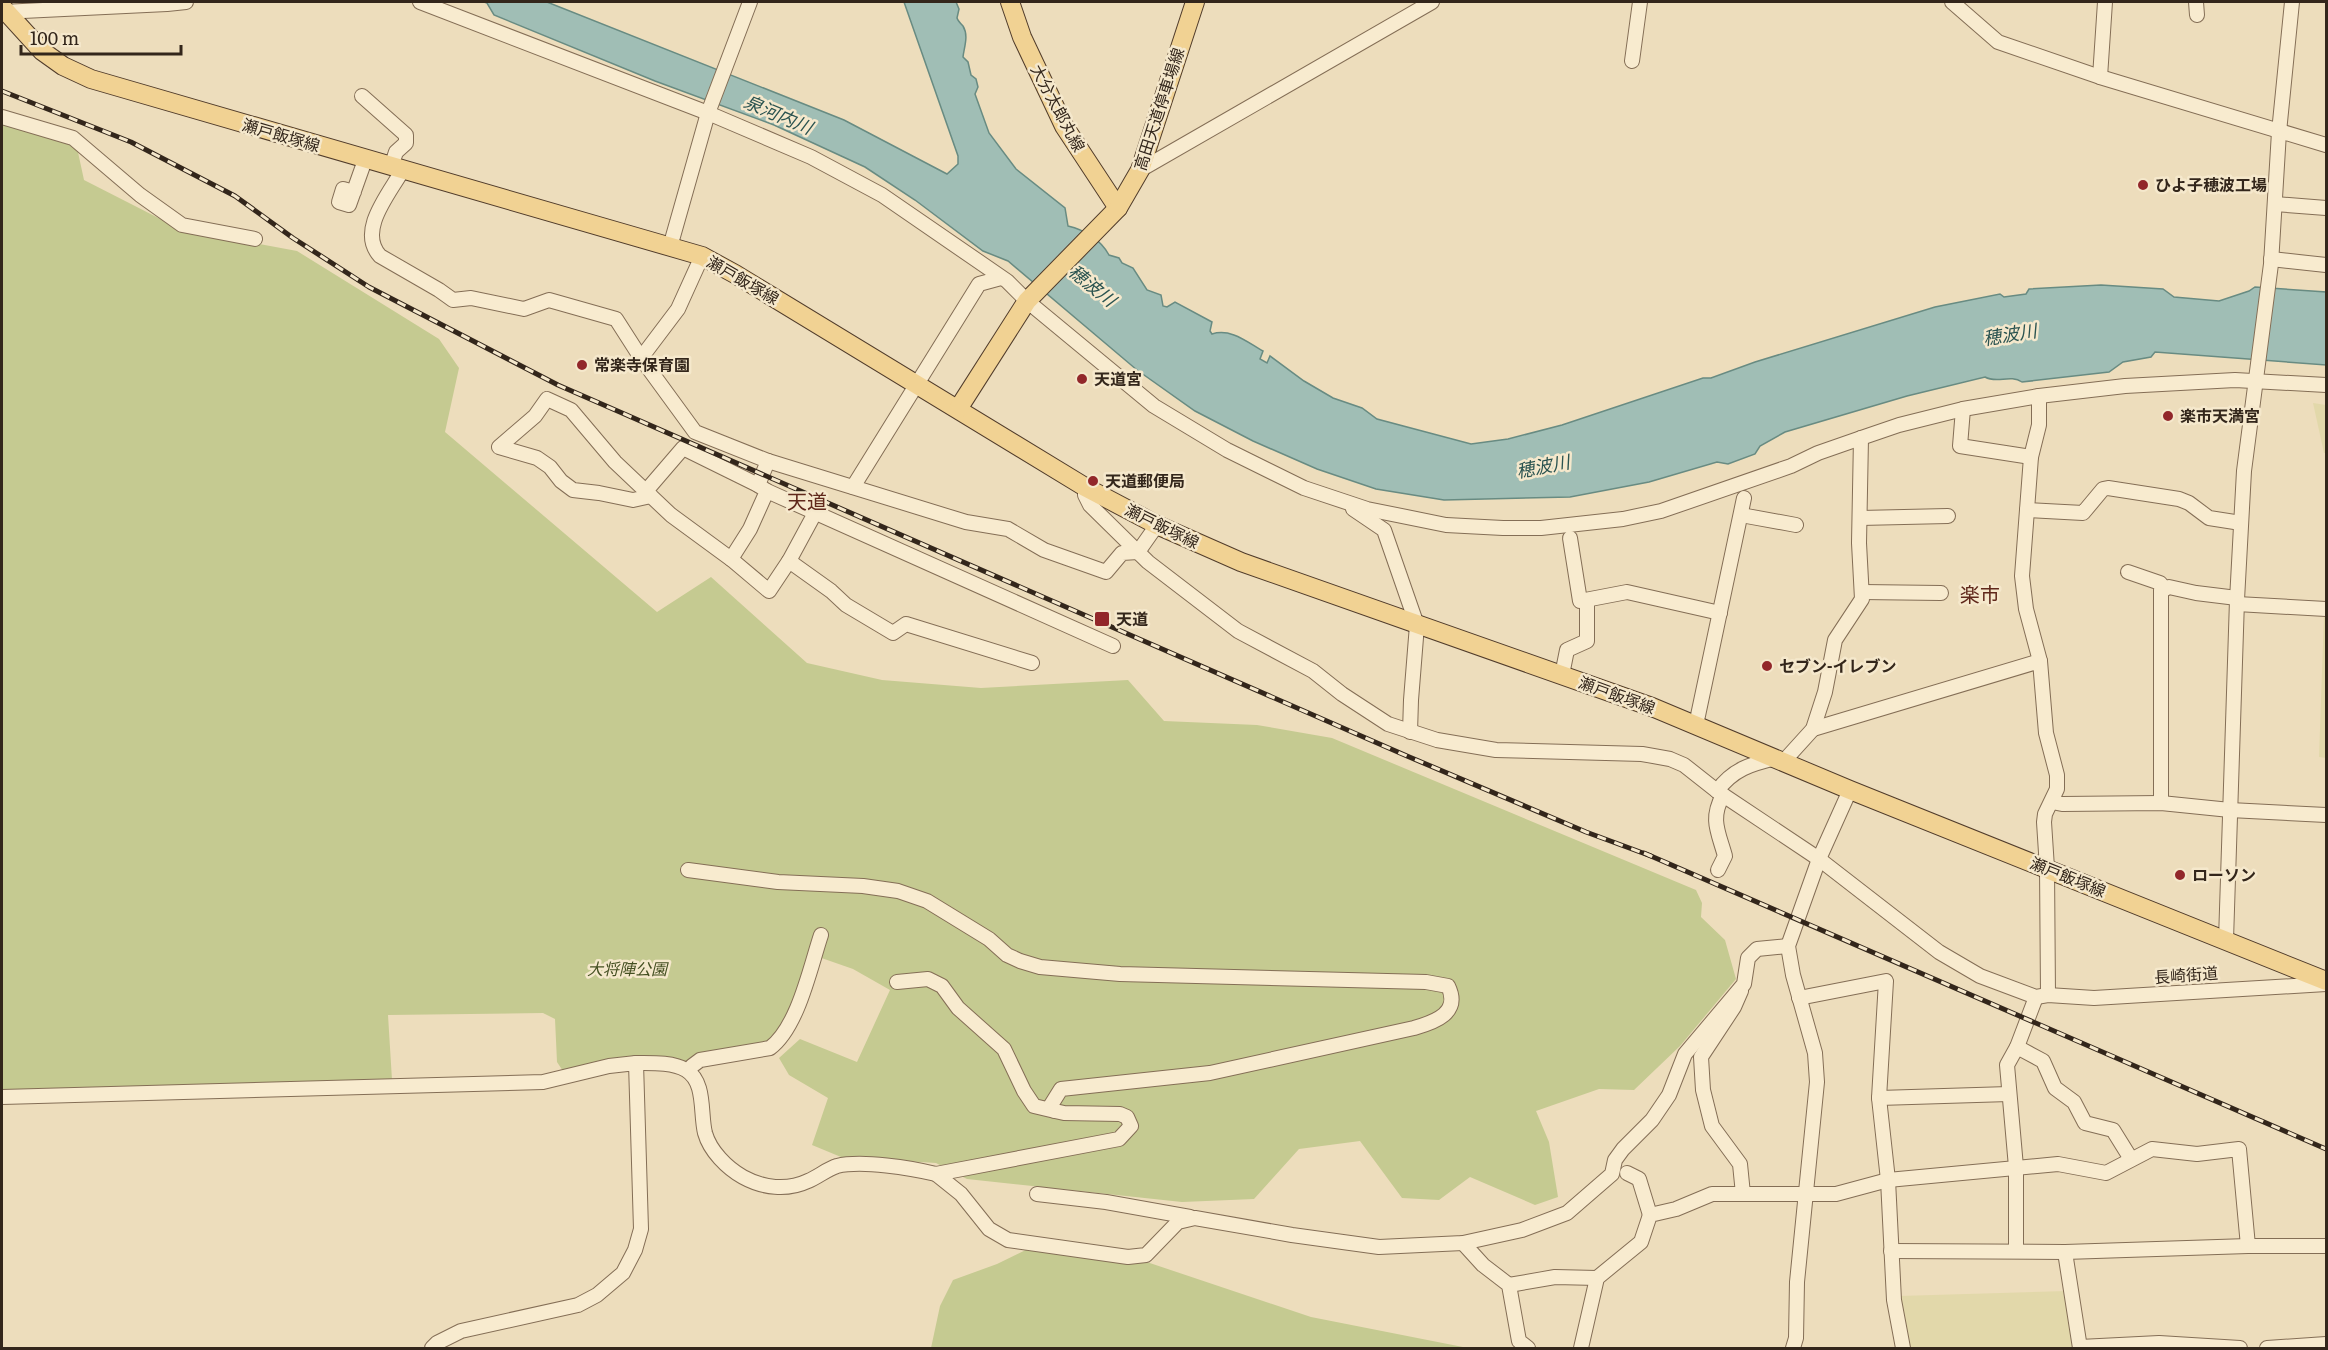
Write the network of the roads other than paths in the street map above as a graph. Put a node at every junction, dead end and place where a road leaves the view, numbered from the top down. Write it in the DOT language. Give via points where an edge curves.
graph roads {
  1 [pos="186,2"];
  2 [pos="420,2"];
  3 [pos="750,2"];
  4 [pos="1010,2"];
  5 [pos="1195,2"];
  6 [pos="1432,2"];
  7 [pos="1640,2"];
  8 [pos="1952,2"];
  9 [pos="2105,2"];
  10 [pos="2292,2"];
  11 [pos="3,10"];
  12 [pos="1632,61"];
  13 [pos="2100,77"];
  14 [pos="362,96"];
  15 [pos="708,112"];
  16 [pos="2,117"];
  17 [pos="2279,132"];
  18 [pos="2326,146"];
  19 [pos="365,160"];
  20 [pos="397,169"];
  21 [pos="1140,170"];
  22 [pos="354,192"];
  23 [pos="2275,204"];
  24 [pos="2326,208"];
  25 [pos="1115,211"];
  26 [pos="255,239"];
  27 [pos="670,247"];
  28 [pos="702,256"];
  29 [pos="2271,261"];
  30 [pos="2326,265"];
  31 [pos="1001,278"];
  32 [pos="1030,298"];
  33 [pos="641,358"];
  34 [pos="2258,376"];
  35 [pos="917,385"];
  36 [pos="2326,385"];
  37 [pos="2038,396"];
  38 [pos="958,409"];
  39 [pos="1963,409"];
  40 [pos="1862,438"];
  41 [pos="2031,457"];
  42 [pos="768,461"];
  43 [pos="853,486"];
  44 [pos="1085,487"];
  45 [pos="763,488"];
  46 [pos="649,493"];
  47 [pos="1744,498"];
  48 [pos="1342,501"];
  49 [pos="2027,510"];
  50 [pos="815,513"];
  51 [pos="1741,515"];
  52 [pos="1947,516"];
  53 [pos="1860,518"];
  54 [pos="2241,523"];
  55 [pos="1157,525"];
  56 [pos="1796,525"];
  57 [pos="1570,538"];
  58 [pos="1138,552"];
  59 [pos="731,559"];
  60 [pos="789,561"];
  61 [pos="2128,572"];
  62 [pos="2165,588"];
  63 [pos="1862,592"];
  64 [pos="1941,593"];
  65 [pos="1587,600"];
  66 [pos="2237,601"];
  67 [pos="2326,609"];
  68 [pos="1720,613"];
  69 [pos="1417,625"];
  70 [pos="1113,646"];
  71 [pos="2040,661"];
  72 [pos="1032,663"];
  73 [pos="1562,675"];
  74 [pos="1696,725"];
  75 [pos="1813,729"];
  76 [pos="1410,732"];
  77 [pos="1780,759"];
  78 [pos="1850,790"];
  79 [pos="1720,793"];
  80 [pos="2052,802"];
  81 [pos="2161,803"];
  82 [pos="2230,810"];
  83 [pos="2326,814"];
  84 [pos="1819,859"];
  85 [pos="2047,868"];
  86 [pos="688,870"];
  87 [pos="1718,870"];
  88 [pos="821,935"];
  89 [pos="2226,940"];
  90 [pos="1788,946"];
  91 [pos="897,982"];
  92 [pos="2326,982"];
  93 [pos="1744,984"];
  94 [pos="2042,996"];
  95 [pos="1799,998"];
  96 [pos="2017,1047"];
  97 [pos="636,1063"];
  98 [pos="688,1071"];
  99 [pos="2009,1094"];
  100 [pos="2,1097"];
  101 [pos="1879,1098"];
  102 [pos="1055,1111"];
  103 [pos="2131,1159"];
  104 [pos="2016,1167"];
  105 [pos="936,1173"];
  106 [pos="1627,1173"];
  107 [pos="1888,1180"];
  108 [pos="1805,1193"];
  109 [pos="1037,1194"];
  110 [pos="1743,1194"];
  111 [pos="1650,1215"];
  112 [pos="1195,1218"];
  113 [pos="1463,1244"];
  114 [pos="2248,1246"];
  115 [pos="2326,1246"];
  116 [pos="1891,1251"];
  117 [pos="2016,1251"];
  118 [pos="2066,1252"];
  119 [pos="1597,1278"];
  120 [pos="1509,1285"];
  121 [pos="2326,1344"];
  122 [pos="432,1348"];
  123 [pos="1528,1348"];
  124 [pos="1581,1348"];
  125 [pos="1792,1348"];
  126 [pos="1904,1348"];
  127 [pos="2080,1348"];
  128 [pos="2240,1348"];
  129 [pos="2267,1348"];
  1 -- 11 [label="street"];
  2 -- 15 [label="street"];
  3 -- 15 [label="street"];
  4 -- 25 [label="main road, 大分太郎丸線" via="1064,126"];
  5 -- 21 [label="main road, 高田天道停車場線"];
  6 -- 21 [label="street"];
  7 -- 12 [label="street"];
  8 -- 13 [label="street" via="1998,42"];
  9 -- 13 [label="street"];
  10 -- 17 [label="street"];
  11 -- 19 [label="main road, 瀬戸飯塚線" via="42,51 91,79"];
  13 -- 17 [label="street"];
  14 -- 20 [label="street" via="406,135 406,143 396,152"];
  15 -- 27 [label="street"];
  15 -- 31 [label="street" via="811,157 882,195"];
  16 -- 26 [label="street" via="73,138 182,225"];
  17 -- 18 [label="street"];
  17 -- 23 [label="street"];
  19 -- 20 [label="main road, 瀬戸飯塚線"];
  19 -- 22 [label="street"];
  20 -- 27 [label="main road, 瀬戸飯塚線"];
  20 -- 33 [label="street" via="370,238 372,248 380,256 453,300 471,298 524,309 549,300 616,319"];
  21 -- 25 [label="main road, 高田天道停車場線"];
  23 -- 24 [label="street"];
  23 -- 29 [label="street"];
  25 -- 32 [label="main road, 高田天道停車場線"];
  27 -- 28 [label="main road, 瀬戸飯塚線"];
  28 -- 33 [label="street" via="678,309"];
  28 -- 35 [label="main road, 瀬戸飯塚線"];
  29 -- 30 [label="street"];
  29 -- 34 [label="street"];
  31 -- 32 [label="street"];
  31 -- 35 [label="street" via="979,284"];
  32 -- 38 [label="main road, 高田天道停車場線"];
  32 -- 48 [label="street" via="1154,406 1263,469"];
  33 -- 42 [label="street" via="695,432"];
  34 -- 36 [label="street"];
  34 -- 37 [label="street"];
  34 -- 54 [label="street"];
  35 -- 38 [label="main road, 瀬戸飯塚線"];
  35 -- 43 [label="street"];
  37 -- 39 [label="street"];
  37 -- 41 [label="street" via="2039,425"];
  38 -- 44 [label="main road, 瀬戸飯塚線"];
  39 -- 40 [label="street"];
  39 -- 41 [label="street" via="1959,446"];
  40 -- 48 [label="street" via="1661,511 1623,519 1540,528 1446,525"];
  40 -- 53 [label="street"];
  41 -- 49 [label="street"];
  42 -- 43 [label="street"];
  42 -- 45 [label="street"];
  43 -- 58 [label="street" via="966,522 1008,529 1044,550 1106,572 1122,553"];
  44 -- 55 [label="main road, 瀬戸飯塚線"];
  44 -- 58 [label="street, 長崎街道" via="1090,505"];
  45 -- 46 [label="street" via="683,448"];
  45 -- 50 [label="street"];
  45 -- 59 [label="street" via="750,529"];
  46 -- 46 [label="street" via="615,462 571,410 547,399 535,416 499,447 537,458 573,490 633,500"];
  46 -- 59 [label="street" via="670,514"];
  47 -- 51 [label="street"];
  48 -- 69 [label="street" via="1384,530"];
  49 -- 54 [label="street" via="2083,513 2108,488 2179,499 2209,518"];
  49 -- 71 [label="street" via="2022,576"];
  50 -- 60 [label="street"];
  50 -- 70 [label="street"];
  51 -- 56 [label="street"];
  51 -- 68 [label="street"];
  52 -- 53 [label="street"];
  53 -- 63 [label="street"];
  54 -- 66 [label="street"];
  55 -- 58 [label="street"];
  55 -- 69 [label="main road, 瀬戸飯塚線" via="1241,562"];
  57 -- 65 [label="street" via="1580,601"];
  58 -- 76 [label="street, 長崎街道" via="1238,631 1313,671 1374,716"];
  59 -- 60 [label="street" via="769,591"];
  60 -- 72 [label="street" via="846,605 892,633 906,624"];
  61 -- 62 [label="street"];
  62 -- 66 [label="street"];
  62 -- 81 [label="street"];
  63 -- 64 [label="street"];
  63 -- 75 [label="street" via="1862,599 1835,640"];
  65 -- 68 [label="street" via="1627,592"];
  65 -- 73 [label="street" via="1587,641 1567,650"];
  66 -- 67 [label="street"];
  66 -- 82 [label="street"];
  68 -- 74 [label="street"];
  69 -- 73 [label="main road, 瀬戸飯塚線"];
  69 -- 76 [label="street"];
  71 -- 75 [label="street"];
  71 -- 80 [label="street" via="2046,733 2057,775"];
  73 -- 74 [label="main road, 瀬戸飯塚線"];
  74 -- 77 [label="main road, 瀬戸飯塚線"];
  75 -- 77 [label="street"];
  76 -- 79 [label="street, 長崎街道" via="1496,750 1642,754 1671,759"];
  77 -- 78 [label="main road, 瀬戸飯塚線"];
  77 -- 79 [label="street" via="1731,774"];
  78 -- 84 [label="street"];
  78 -- 85 [label="main road, 瀬戸飯塚線"];
  79 -- 84 [label="street, 長崎街道"];
  79 -- 87 [label="street" via="1715,822 1725,856"];
  80 -- 81 [label="street"];
  80 -- 85 [label="street" via="2044,822"];
  81 -- 82 [label="street"];
  82 -- 83 [label="street"];
  82 -- 89 [label="street"];
  84 -- 90 [label="street"];
  84 -- 94 [label="street, 長崎街道" via="1939,952 1980,976"];
  85 -- 89 [label="main road, 瀬戸飯塚線"];
  85 -- 94 [label="street"];
  86 -- 102 [label="street" via="898,891 927,901 1020,962 1040,967 1120,974 1426,982 1448,986 1452,995 1445,1015 1434,1022 1210,1073 1061,1089 1051,1105"];
  88 -- 98 [label="street" via="796,1008 779,1041 770,1048 700,1060"];
  89 -- 92 [label="main road, 瀬戸飯塚線"];
  90 -- 93 [label="street" via="1757,949 1748,958"];
  90 -- 95 [label="street"];
  91 -- 102 [label="street" via="928,979 942,986 958,1008 1004,1049 1034,1106"];
  92 -- 94 [label="street, 長崎街道" via="2094,998"];
  93 -- 110 [label="street" via="1734,1007 1701,1057 1702,1090 1712,1126 1740,1164"];
  93 -- 113 [label="street" via="1684,1054 1669,1095 1615,1160 1612,1174 1567,1213 1522,1230"];
  94 -- 96 [label="street"];
  95 -- 101 [label="street" via="1886,981"];
  95 -- 108 [label="street" via="1815,1053 1817,1082"];
  96 -- 99 [label="street" via="2007,1065"];
  96 -- 103 [label="street" via="2043,1061 2055,1088 2078,1106 2085,1123 2113,1130"];
  97 -- 98 [label="street"];
  97 -- 100 [label="street" via="543,1082"];
  97 -- 122 [label="street" via="641,1229 623,1273 578,1305 461,1331"];
  98 -- 105 [label="street" via="697,1082 710,1145 719,1158 758,1185 781,1188 807,1182 845,1165"];
  99 -- 101 [label="street"];
  99 -- 104 [label="street"];
  101 -- 107 [label="street"];
  102 -- 105 [label="street" via="1120,1114 1127,1117 1131,1126 1119,1139"];
  103 -- 104 [label="street" via="2106,1173 2058,1164"];
  103 -- 114 [label="street" via="2152,1149 2197,1154 2239,1149"];
  104 -- 107 [label="street"];
  104 -- 117 [label="street"];
  105 -- 112 [label="street" via="962,1194 989,1229 1008,1240 1128,1257 1146,1256 1178,1222"];
  106 -- 111 [label="street" via="1639,1179"];
  107 -- 108 [label="street" via="1836,1194"];
  107 -- 116 [label="street"];
  108 -- 110 [label="street"];
  108 -- 125 [label="street" via="1796,1338"];
  109 -- 112 [label="street"];
  110 -- 111 [label="street" via="1713,1194"];
  111 -- 119 [label="street" via="1641,1242"];
  112 -- 113 [label="street" via="1379,1247"];
  113 -- 120 [label="street"];
  114 -- 115 [label="street"];
  114 -- 118 [label="street"];
  116 -- 117 [label="street"];
  116 -- 126 [label="street" via="1894,1300"];
  117 -- 118 [label="street"];
  118 -- 127 [label="street"];
  119 -- 120 [label="street" via="1556,1277"];
  119 -- 124 [label="street"];
  120 -- 123 [label="street" via="1519,1341"];
  121 -- 129 [label="street"];
  127 -- 128 [label="street" via="2159,1343"];
}
